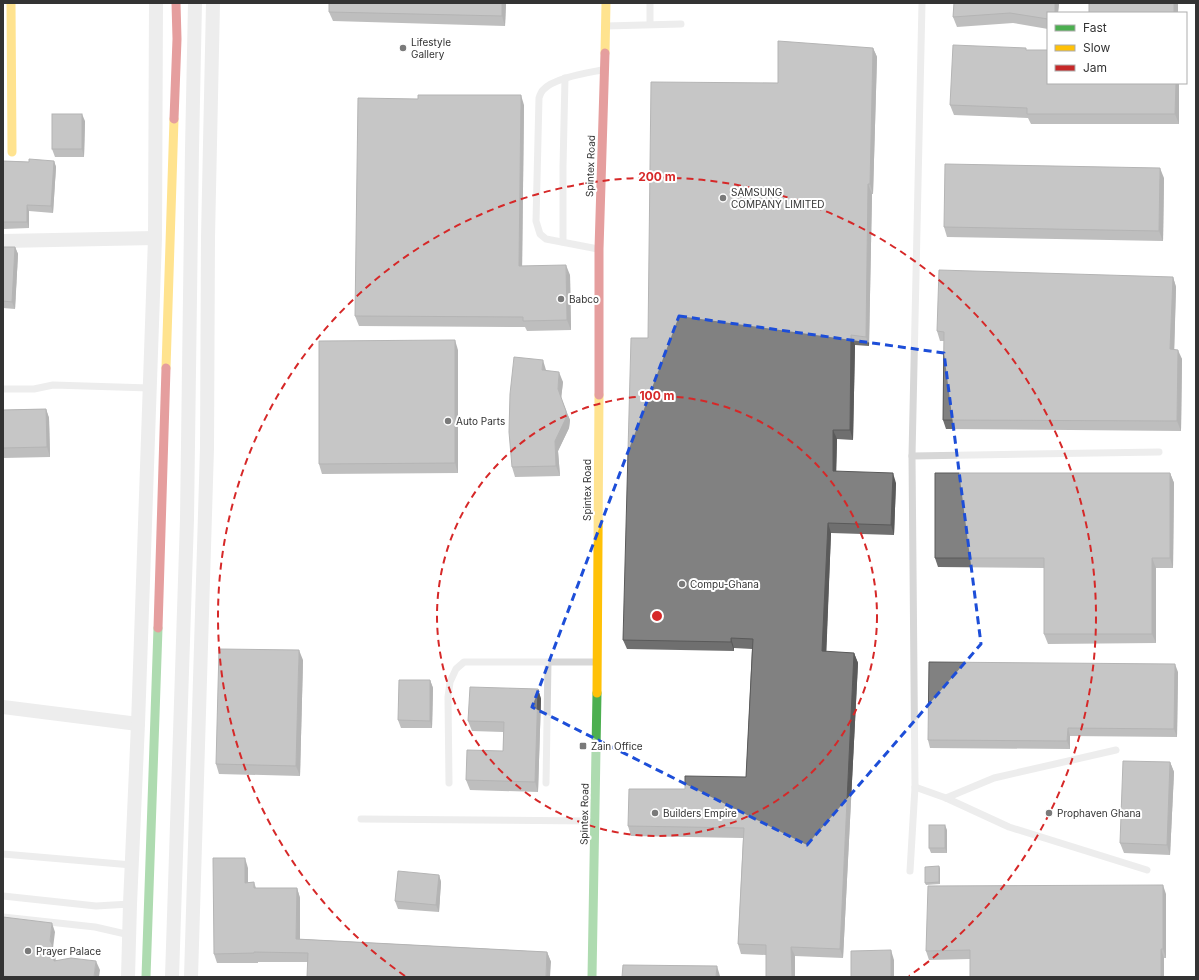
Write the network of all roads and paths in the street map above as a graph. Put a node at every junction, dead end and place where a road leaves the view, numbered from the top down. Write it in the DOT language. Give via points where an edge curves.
graph roads {
  1 [pos="11,3"];
  2 [pos="156,3"];
  3 [pos="176,3"];
  4 [pos="195,3"];
  5 [pos="213,3"];
  6 [pos="606,3"];
  7 [pos="650,3"];
  8 [pos="922,3"];
  9 [pos="650,24"];
  10 [pos="680,24"];
  11 [pos="606,26"];
  12 [pos="604,69"];
  13 [pos="565,78"];
  14 [pos="7,87"];
  15 [pos="12,152"];
  16 [pos="155,238"];
  17 [pos="3,241"];
  18 [pos="562,242"];
  19 [pos="598,249"];
  20 [pos="150,388"];
  21 [pos="3,389"];
  22 [pos="1159,452"];
  23 [pos="912,456"];
  24 [pos="548,662"];
  25 [pos="598,662"];
  26 [pos="3,707"];
  27 [pos="138,724"];
  28 [pos="1116,750"];
  29 [pos="449,783"];
  30 [pos="546,783"];
  31 [pos="915,787"];
  32 [pos="946,798"];
  33 [pos="361,819"];
  34 [pos="595,821"];
  35 [pos="3,854"];
  36 [pos="132,866"];
  37 [pos="1147,870"];
  38 [pos="910,871"];
  39 [pos="3,896"];
  40 [pos="130,904"];
  41 [pos="3,917"];
  42 [pos="130,935"];
  43 [pos="128,977"];
  44 [pos="146,977"];
  45 [pos="172,977"];
  46 [pos="191,977"];
  47 [pos="592,977"];
  1 -- 14 [label="street"];
  2 -- 16 [label="street"];
  3 -- 44 [label="street" via="177,39"];
  4 -- 45 [label="street" via="187,519"];
  5 -- 46 [label="street" via="206,448"];
  6 -- 11 [label="street, Spintex Road"];
  7 -- 9 [label="lane"];
  8 -- 23 [label="lane"];
  9 -- 10 [label="lane"];
  9 -- 11 [label="lane"];
  11 -- 12 [label="street, Spintex Road"];
  12 -- 13 [label="lane"];
  12 -- 19 [label="street, Spintex Road"];
  13 -- 18 [label="lane"];
  13 -- 18 [label="lane" via="542,90 539,98 536,221 540,234 546,239"];
  14 -- 15 [label="street"];
  16 -- 17 [label="street"];
  16 -- 20 [label="street"];
  18 -- 19 [label="lane"];
  19 -- 25 [label="street, Spintex Road"];
  20 -- 21 [label="lane" via="53,385 34,389"];
  20 -- 27 [label="street"];
  22 -- 23 [label="lane"];
  23 -- 31 [label="lane"];
  24 -- 25 [label="lane"];
  24 -- 29 [label="lane" via="464,662 456,669 450,682 448,697"];
  24 -- 30 [label="lane" via="544,692"];
  25 -- 34 [label="street, Spintex Road"];
  26 -- 27 [label="street"];
  27 -- 36 [label="street"];
  28 -- 32 [label="lane" via="994,778"];
  31 -- 32 [label="lane"];
  31 -- 38 [label="lane"];
  32 -- 37 [label="lane" via="1009,827"];
  33 -- 34 [label="lane"];
  34 -- 47 [label="street, Spintex Road"];
  35 -- 36 [label="lane"];
  36 -- 40 [label="street"];
  39 -- 40 [label="lane" via="96,906"];
  40 -- 42 [label="street"];
  41 -- 42 [label="lane" via="96,928"];
  42 -- 43 [label="street"];
}
